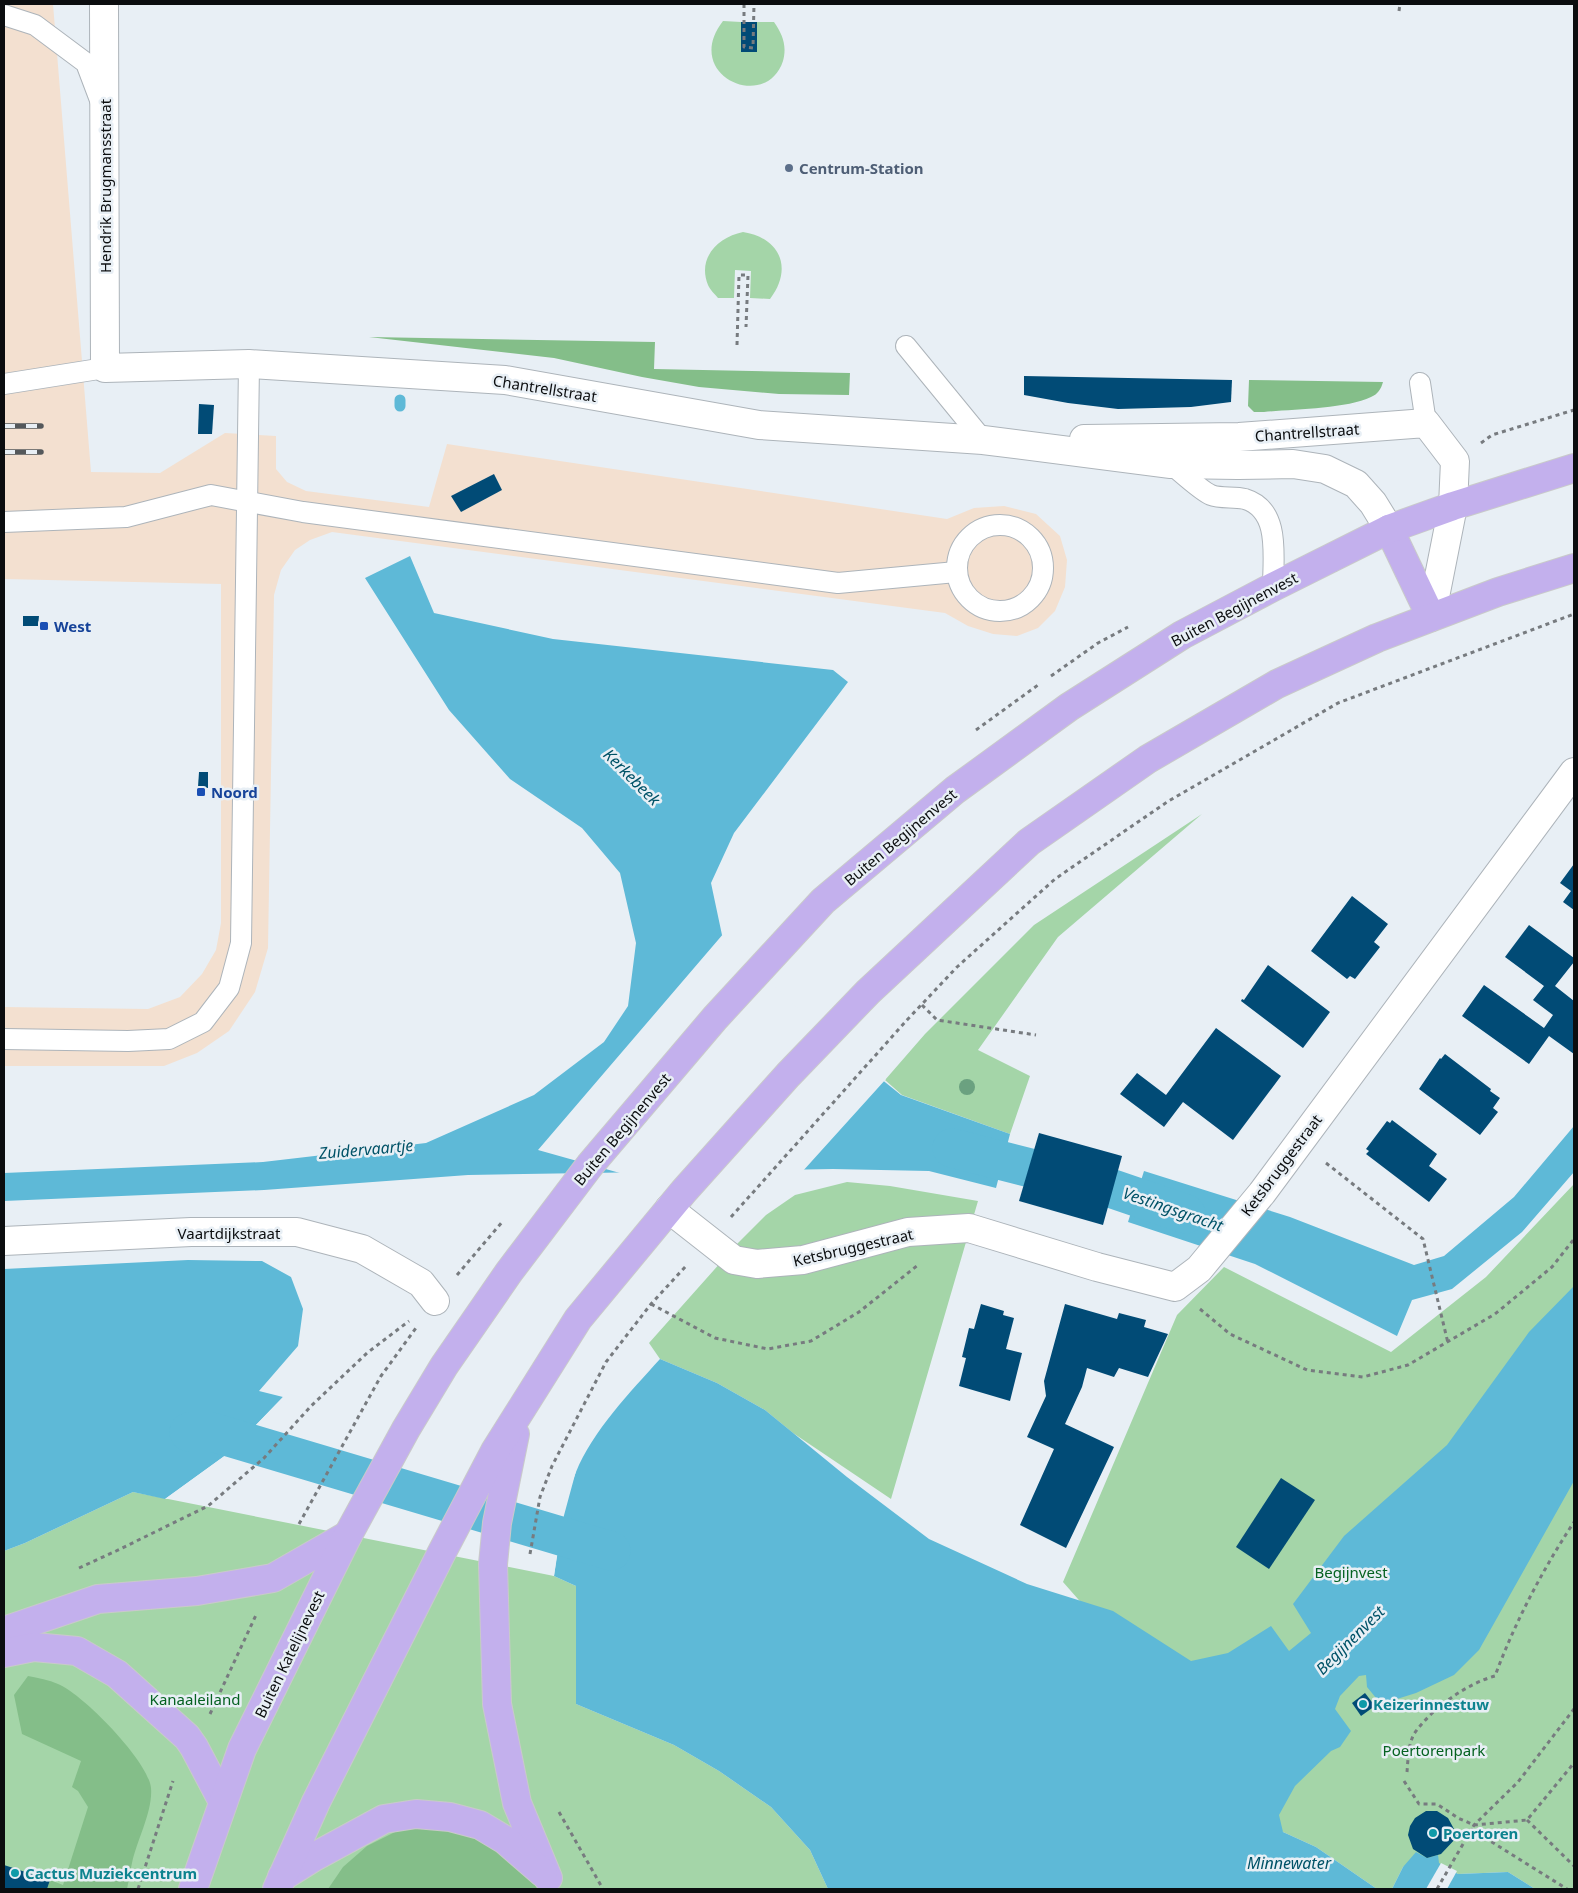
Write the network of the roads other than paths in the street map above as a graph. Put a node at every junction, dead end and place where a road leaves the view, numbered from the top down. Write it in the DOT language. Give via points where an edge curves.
graph roads {
  1 [pos="104,4"];
  2 [pos="4,15"];
  3 [pos="105,111"];
  4 [pos="906,346"];
  5 [pos="249,364"];
  6 [pos="105,368"];
  7 [pos="1420,383"];
  8 [pos="4,384"];
  9 [pos="1426,423"];
  10 [pos="982,440"];
  11 [pos="1171,464"];
  12 [pos="1574,468"];
  13 [pos="248,502"];
  14 [pos="1452,506"];
  15 [pos="4,522"];
  16 [pos="1389,530"];
  17 [pos="1574,568"];
  18 [pos="956,572"];
  19 [pos="1273,587"];
  20 [pos="1430,617"];
  21 [pos="1574,772"];
  22 [pos="4,1039"];
  23 [pos="677,1200"];
  24 [pos="4,1241"];
  25 [pos="435,1301"];
  26 [pos="406,1429"];
  27 [pos="503,1453"];
  28 [pos="348,1535"];
  29 [pos="4,1632"];
  30 [pos="4,1653"];
  31 [pos="223,1802"];
  32 [pos="280,1883"];
  33 [pos="193,1889"];
  1 -- 3 [label="street, Hendrik Brugmansstraat"];
  2 -- 3 [label="lane" via="35,25 86,63"];
  3 -- 6 [label="street, Hendrik Brugmansstraat"];
  4 -- 10 [label="lane"];
  5 -- 6 [label="street, Chantrellstraat"];
  5 -- 10 [label="street, Chantrellstraat" via="505,380 758,424"];
  5 -- 13 [label="lane"];
  6 -- 8 [label="lane"];
  7 -- 9 [label="lane"];
  9 -- 10 [label="street, Chantrellstraat" via="1239,436"];
  9 -- 14 [label="street" via="1455,461"];
  10 -- 11 [label="street, Chantrellstraat"];
  11 -- 16 [label="street, Chantrellstraat" via="1293,464 1325,469 1356,484 1374,503"];
  11 -- 19 [label="lane" via="1210,495 1244,499 1260,506 1270,522 1274,550"];
  12 -- 14 [label="main road, Buiten Begijnenvest"];
  13 -- 15 [label="lane" via="211,495 126,517"];
  13 -- 18 [label="lane" via="838,583"];
  13 -- 22 [label="lane" via="241,943 229,988 203,1022 169,1038 128,1042"];
  14 -- 16 [label="main road, Buiten Begijnenvest"];
  14 -- 20 [label="street"];
  16 -- 19 [label="main road, Buiten Begijnenvest"];
  16 -- 20 [label="main road"];
  17 -- 20 [label="main road"];
  18 -- 18 [label="lane" via="960,588 970,601 986,610 1002,612 1019,607 1033,597 1041,582 1043,565 1038,548 1028,535 1013,526 996,524 980,529 967,540 958,554"];
  19 -- 26 [label="main road, Buiten Begijnenvest" via="1182,636 1054,718 955,790 823,901 715,1018 590,1165 509,1272 444,1366"];
  20 -- 23 [label="main road" via="1276,684 1148,758 1029,842 868,992 788,1075"];
  21 -- 23 [label="street, Ketsbruggestraat" via="1262,1193 1199,1269 1175,1287 969,1228 908,1232 803,1260 757,1264 734,1260 708,1242"];
  23 -- 27 [label="main road" via="578,1319 520,1410"];
  24 -- 25 [label="street, Vaartdijkstraat" via="191,1232 297,1232 362,1249 421,1283"];
  26 -- 28 [label="main road, Buiten Katelijnevest"];
  27 -- 32 [label="main road" via="441,1554 316,1802"];
  27 -- 32 [label="main road" via="493,1564 498,1704 517,1803 548,1878 505,1840 480,1825 450,1817 416,1814 384,1819 314,1857"];
  28 -- 29 [label="main road" via="273,1578 197,1591 98,1599"];
  28 -- 31 [label="main road, Buiten Katelijnevest" via="242,1749"];
  30 -- 31 [label="main road" via="34,1647 77,1651 117,1674 187,1737"];
  31 -- 33 [label="main road, Buiten Katelijnevest"];
}
